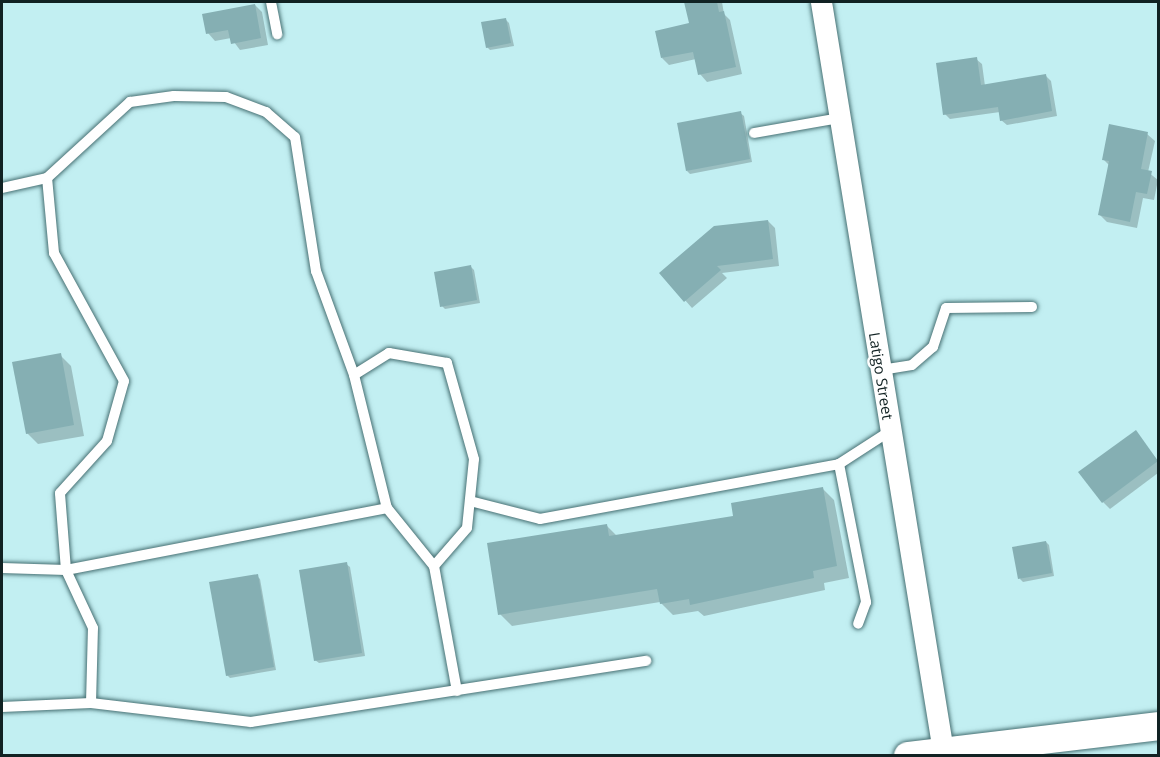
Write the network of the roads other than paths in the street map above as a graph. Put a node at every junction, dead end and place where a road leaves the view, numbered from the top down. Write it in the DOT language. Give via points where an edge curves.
graph roads {
  1 [pos="271,2"];
  2 [pos="821,2"];
  3 [pos="277,34"];
  4 [pos="840,118"];
  5 [pos="754,133"];
  6 [pos="47,178"];
  7 [pos="2,188"];
  8 [pos="1032,307"];
  9 [pos="881,370"];
  10 [pos="354,375"];
  11 [pos="890,430"];
  12 [pos="838,464"];
  13 [pos="470,501"];
  14 [pos="387,508"];
  15 [pos="434,566"];
  16 [pos="2,568"];
  17 [pos="66,570"];
  18 [pos="858,624"];
  19 [pos="646,661"];
  20 [pos="457,691"];
  21 [pos="91,702"];
  22 [pos="2,707"];
  23 [pos="1158,726"];
  24 [pos="943,751"];
  25 [pos="908,756"];
  1 -- 3 [label="lane"];
  2 -- 4 [label="street, Latigo Street"];
  4 -- 5 [label="lane"];
  4 -- 9 [label="street, Latigo Street"];
  6 -- 7 [label="lane"];
  6 -- 10 [label="lane" via="130,102 174,96 226,97 266,112 295,137 316,271"];
  6 -- 17 [label="lane" via="54,253 124,381 107,441 60,493"];
  8 -- 9 [label="lane" via="946,308 933,347 912,364"];
  9 -- 11 [label="street, Latigo Street"];
  10 -- 13 [label="lane" via="389,353 447,363 474,459"];
  10 -- 14 [label="lane"];
  11 -- 12 [label="lane"];
  11 -- 24 [label="street, Latigo Street"];
  12 -- 13 [label="lane" via="540,519"];
  12 -- 18 [label="lane" via="866,602"];
  13 -- 15 [label="lane" via="467,528"];
  14 -- 15 [label="lane"];
  14 -- 17 [label="lane"];
  15 -- 20 [label="lane"];
  16 -- 17 [label="lane"];
  17 -- 21 [label="lane" via="93,628"];
  19 -- 20 [label="lane"];
  20 -- 21 [label="lane" via="250,722"];
  21 -- 22 [label="lane"];
  23 -- 24 [label="street"];
  24 -- 25 [label="street"];
}
